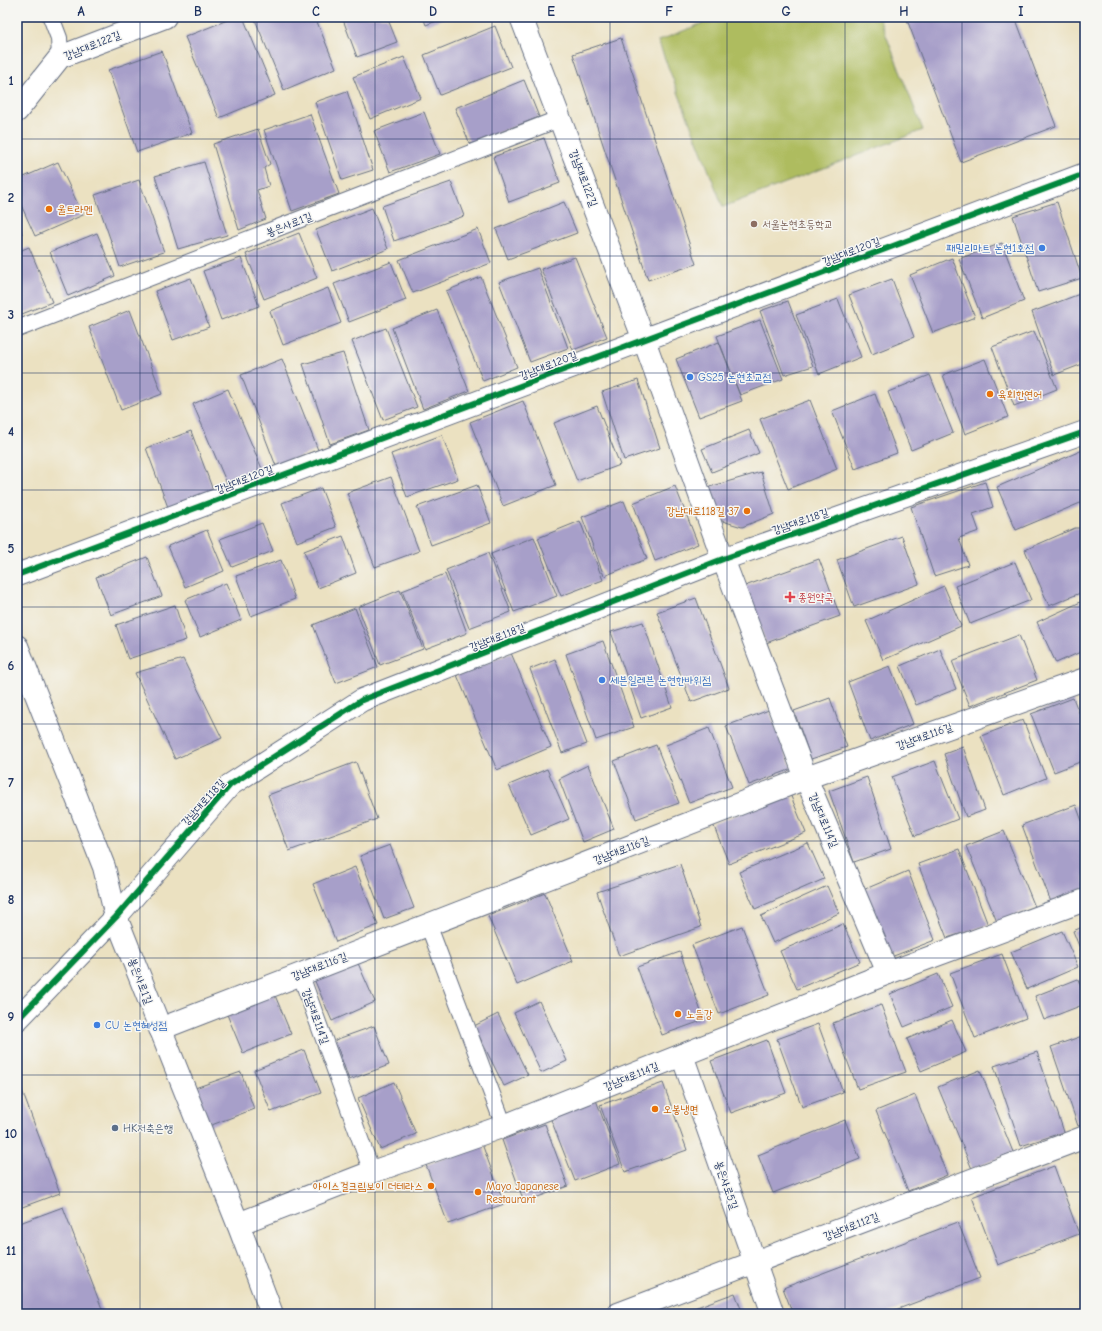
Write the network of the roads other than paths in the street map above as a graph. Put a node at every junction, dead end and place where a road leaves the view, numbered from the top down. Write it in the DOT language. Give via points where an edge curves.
graph roads {
  1 [pos="51,17"];
  2 [pos="165,17"];
  3 [pos="522,17"];
  4 [pos="60,57"];
  5 [pos="17,111"];
  6 [pos="561,118"];
  7 [pos="1085,174"];
  8 [pos="17,329"];
  9 [pos="644,340"];
  10 [pos="1085,432"];
  11 [pos="723,559"];
  12 [pos="17,575"];
  13 [pos="17,646"];
  14 [pos="1085,679"];
  15 [pos="806,778"];
  16 [pos="1085,900"];
  17 [pos="116,917"];
  18 [pos="428,924"];
  19 [pos="300,973"];
  20 [pos="888,973"];
  21 [pos="17,1020"];
  22 [pos="160,1029"];
  23 [pos="682,1055"];
  24 [pos="504,1126"];
  25 [pos="1085,1138"];
  26 [pos="372,1172"];
  27 [pos="238,1224"];
  28 [pos="754,1262"];
  29 [pos="272,1314"];
  30 [pos="618,1314"];
  31 [pos="773,1314"];
  1 -- 4 [label="lane" via="59,38"];
  2 -- 4 [label="street, 강남대로122길"];
  3 -- 6 [label="street, 강남대로122길"];
  4 -- 5 [label="street, 강남대로122길"];
  6 -- 8 [label="lane, 봉은사로1길"];
  6 -- 9 [label="street, 강남대로122길"];
  7 -- 9 [label="street, 강남대로120길"];
  9 -- 11 [label="street"];
  9 -- 12 [label="street, 강남대로120길"];
  10 -- 11 [label="street, 강남대로118길"];
  11 -- 15 [label="street"];
  11 -- 17 [label="street, 강남대로118길" via="362,700 230,785"];
  13 -- 17 [label="street, 봉은사로1길" via="104,867"];
  14 -- 15 [label="street, 강남대로116길"];
  15 -- 18 [label="street, 강남대로116길"];
  15 -- 20 [label="street, 강남대로114길"];
  16 -- 20 [label="street, 강남대로114길"];
  17 -- 21 [label="street, 강남대로118길"];
  17 -- 22 [label="street, 봉은사로1길"];
  18 -- 19 [label="street, 강남대로116길"];
  18 -- 24 [label="lane"];
  19 -- 22 [label="street, 강남대로116길"];
  19 -- 26 [label="lane, 강남대로114길"];
  20 -- 23 [label="street, 강남대로114길"];
  22 -- 27 [label="street, 봉은사로1길"];
  23 -- 24 [label="street, 강남대로114길"];
  23 -- 28 [label="street, 봉은사로5길"];
  24 -- 26 [label="street, 강남대로114길"];
  25 -- 28 [label="street, 강남대로112길"];
  26 -- 27 [label="street, 강남대로114길"];
  27 -- 29 [label="street, 봉은사로1길"];
  28 -- 30 [label="street, 강남대로112길"];
  28 -- 31 [label="street, 봉은사로5길"];
}
